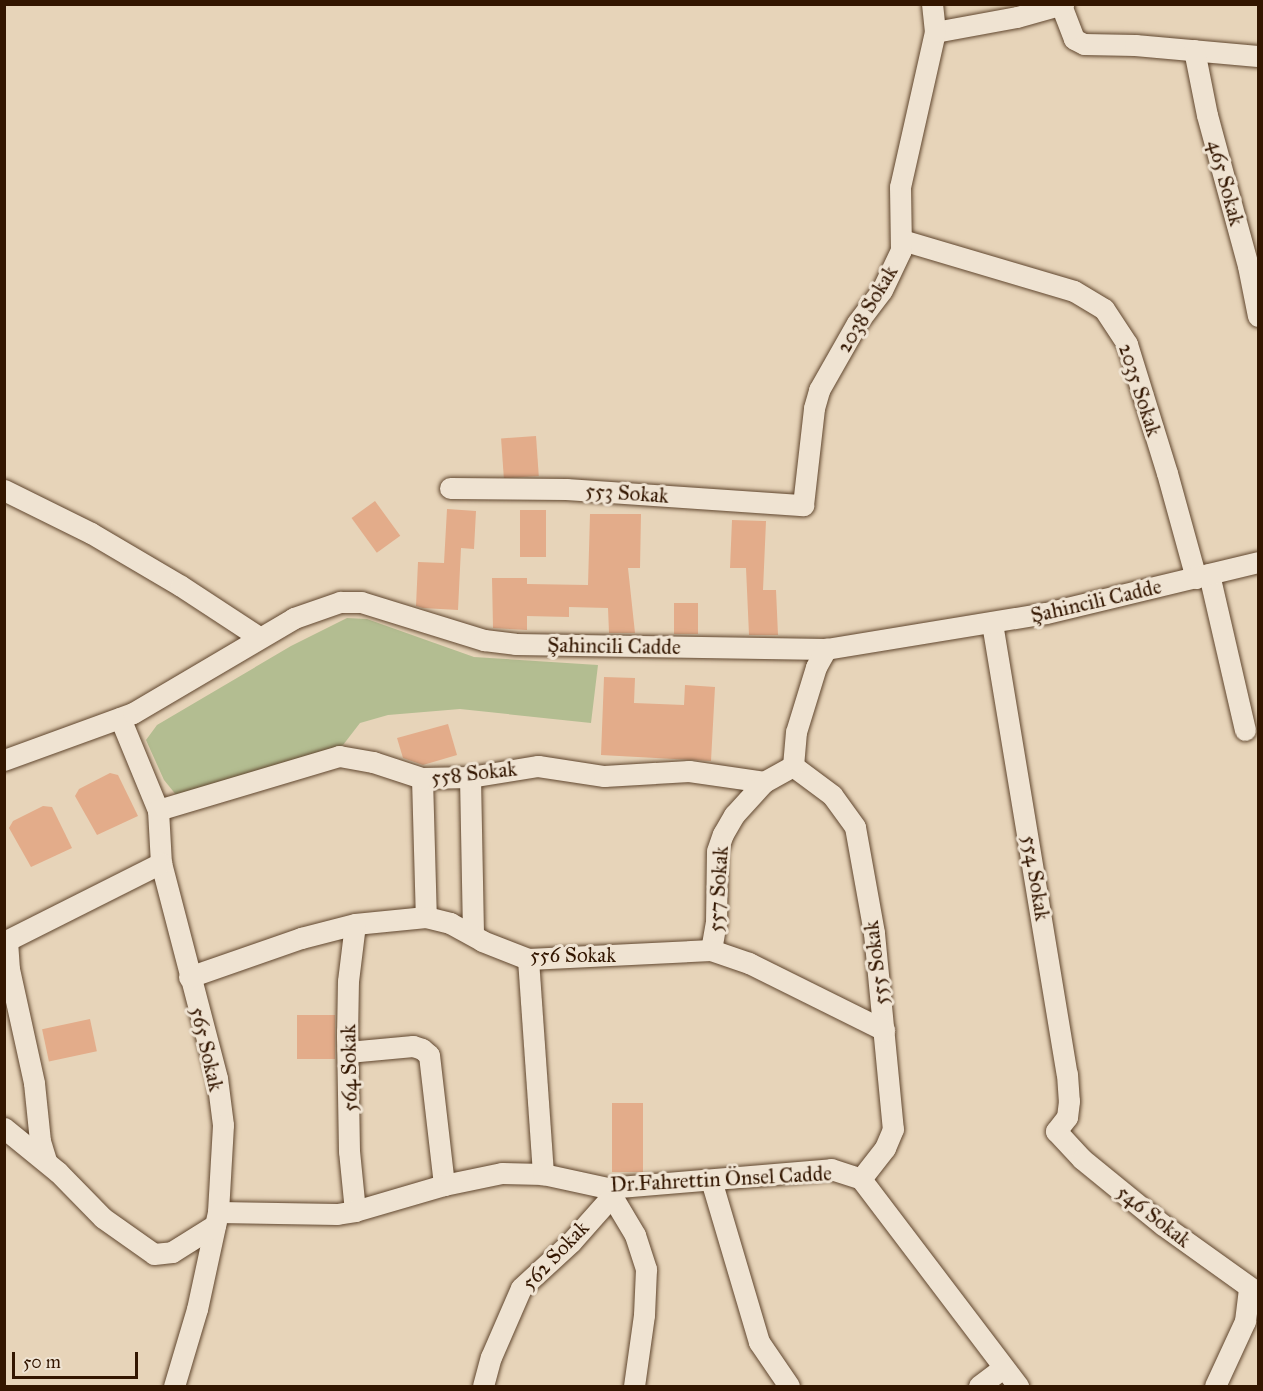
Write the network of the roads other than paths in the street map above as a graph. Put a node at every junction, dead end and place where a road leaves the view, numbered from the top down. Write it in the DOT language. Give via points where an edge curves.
graph roads {
  1 [pos="932,4"];
  2 [pos="1062,5"];
  3 [pos="935,32"];
  4 [pos="1194,50"];
  5 [pos="1258,56"];
  6 [pos="902,240"];
  7 [pos="1256,290"];
  8 [pos="1258,316"];
  9 [pos="450,488"];
  10 [pos="4,490"];
  11 [pos="803,505"];
  12 [pos="1258,562"];
  13 [pos="1203,576"];
  14 [pos="992,623"];
  15 [pos="259,638"];
  16 [pos="826,649"];
  17 [pos="120,718"];
  18 [pos="1245,730"];
  19 [pos="4,760"];
  20 [pos="793,766"];
  21 [pos="470,777"];
  22 [pos="422,778"];
  23 [pos="764,782"];
  24 [pos="158,810"];
  25 [pos="161,863"];
  26 [pos="426,917"];
  27 [pos="355,924"];
  28 [pos="473,935"];
  29 [pos="6,942"];
  30 [pos="711,951"];
  31 [pos="528,959"];
  32 [pos="189,977"];
  33 [pos="884,1030"];
  34 [pos="348,1052"];
  35 [pos="4,1128"];
  36 [pos="1056,1131"];
  37 [pos="46,1161"];
  38 [pos="543,1174"];
  39 [pos="861,1179"];
  40 [pos="711,1180"];
  41 [pos="444,1185"];
  42 [pos="609,1192"];
  43 [pos="355,1211"];
  44 [pos="217,1219"];
  45 [pos="1254,1291"];
  46 [pos="1003,1368"];
  47 [pos="174,1386"];
  48 [pos="483,1386"];
  49 [pos="634,1386"];
  50 [pos="789,1386"];
  51 [pos="979,1386"];
  52 [pos="1018,1386"];
  53 [pos="1215,1386"];
  1 -- 3 [label="street, 2038 Sokak"];
  2 -- 3 [label="street"];
  2 -- 4 [label="street" via="1074,39 1084,44"];
  3 -- 6 [label="street, 2038 Sokak" via="900,187"];
  4 -- 5 [label="street"];
  4 -- 7 [label="street, 465 Sokak" via="1207,115"];
  6 -- 11 [label="street, 2038 Sokak" via="892,274 857,323 819,390"];
  6 -- 13 [label="street, 2035 Sokak" via="1074,291 1104,309 1126,344"];
  7 -- 8 [label="street, 465 Sokak"];
  9 -- 11 [label="street, 553 Sokak" via="566,489"];
  10 -- 15 [label="street" via="91,533"];
  12 -- 13 [label="street, Şahincili Cadde"];
  13 -- 14 [label="street, Şahincili Cadde"];
  13 -- 18 [label="street, 2035 Sokak"];
  14 -- 16 [label="street, Şahincili Cadde"];
  14 -- 36 [label="street, 554 Sokak" via="1067,1074 1067,1117"];
  15 -- 16 [label="street, Şahincili Cadde" via="294,618 350,601 484,640 514,644"];
  15 -- 17 [label="street, Şahincili Cadde"];
  16 -- 20 [label="street" via="816,667 796,732"];
  17 -- 19 [label="street, Şahincili Cadde"];
  17 -- 24 [label="street, 565 Sokak"];
  20 -- 23 [label="street, 557 Sokak"];
  20 -- 33 [label="street, 555 Sokak" via="832,795 855,827 874,933"];
  21 -- 22 [label="street, 558 Sokak"];
  21 -- 23 [label="street, 558 Sokak" via="538,766 604,776 689,771"];
  21 -- 28 [label="street"];
  22 -- 24 [label="street, 558 Sokak" via="339,756"];
  22 -- 26 [label="street"];
  23 -- 30 [label="street, 557 Sokak" via="734,815 717,851 716,923"];
  24 -- 25 [label="street, 565 Sokak"];
  25 -- 29 [label="street"];
  25 -- 32 [label="street, 565 Sokak"];
  26 -- 27 [label="street, 556 Sokak"];
  26 -- 28 [label="street, 556 Sokak"];
  27 -- 32 [label="street, 556 Sokak" via="301,938"];
  27 -- 34 [label="street, 564 Sokak" via="348,981"];
  28 -- 31 [label="street, 556 Sokak"];
  29 -- 37 [label="street"];
  30 -- 31 [label="street, 556 Sokak"];
  30 -- 33 [label="street, 556 Sokak" via="749,963"];
  31 -- 38 [label="street"];
  32 -- 44 [label="street, 565 Sokak" via="217,1078 223,1125"];
  33 -- 39 [label="street, 555 Sokak" via="893,1129 885,1148"];
  34 -- 41 [label="street" via="413,1046 429,1055"];
  34 -- 43 [label="street, 564 Sokak" via="349,1150"];
  35 -- 37 [label="street"];
  36 -- 45 [label="street, 546 Sokak" via="1082,1159 1145,1211"];
  37 -- 44 [label="street" via="103,1218 154,1254 172,1252"];
  38 -- 41 [label="street, Dr.Fahrettin Önsel Cadde" via="502,1173"];
  38 -- 42 [label="street, Dr.Fahrettin Önsel Cadde"];
  39 -- 40 [label="street, Dr.Fahrettin Önsel Cadde" via="831,1168"];
  39 -- 46 [label="street, Dr.Fahrettin Önsel Cadde"];
  40 -- 42 [label="street, Dr.Fahrettin Önsel Cadde"];
  40 -- 50 [label="street" via="759,1342"];
  41 -- 43 [label="street, Dr.Fahrettin Önsel Cadde"];
  42 -- 48 [label="street, 562 Sokak" via="571,1242 521,1288 491,1356"];
  42 -- 49 [label="street" via="635,1235 646,1269"];
  43 -- 44 [label="street, Dr.Fahrettin Önsel Cadde"];
  44 -- 47 [label="street, 565 Sokak" via="197,1309"];
  45 -- 53 [label="street"];
  46 -- 51 [label="street"];
  46 -- 52 [label="street, Dr.Fahrettin Önsel Cadde"];
}
